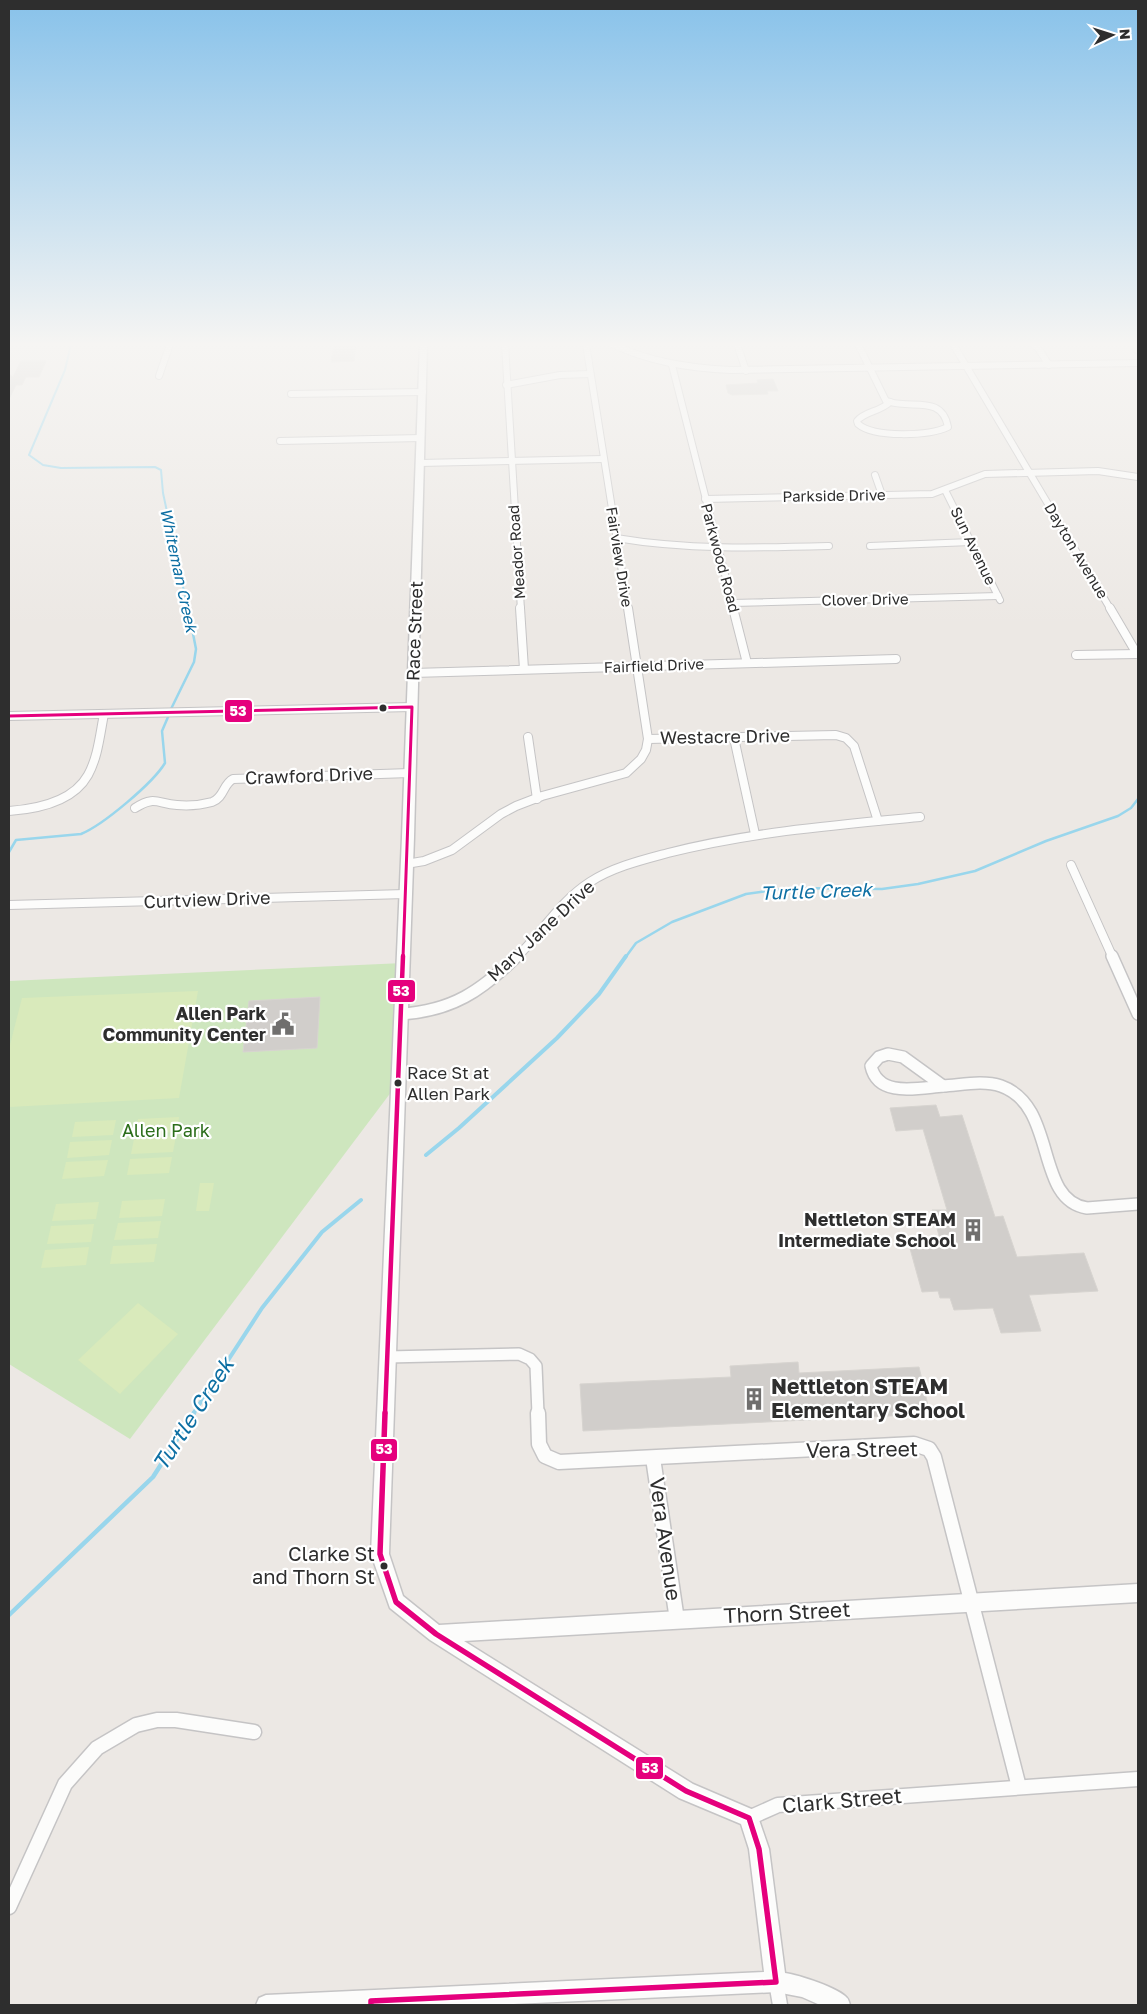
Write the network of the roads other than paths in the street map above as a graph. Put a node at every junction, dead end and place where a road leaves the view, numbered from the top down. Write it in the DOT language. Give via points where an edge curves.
graph roads {
  1 [pos="421,438"];
  2 [pos="509,438"];
  3 [pos="600,438"];
  4 [pos="690,438"];
  5 [pos="1009,438"];
  6 [pos="280,441"];
  7 [pos="603,459"];
  8 [pos="510,461"];
  9 [pos="420,463"];
  10 [pos="1030,473"];
  11 [pos="875,475"];
  12 [pos="1138,477"];
  13 [pos="946,492"];
  14 [pos="882,495"];
  15 [pos="705,499"];
  16 [pos="616,538"];
  17 [pos="971,542"];
  18 [pos="829,546"];
  19 [pos="870,546"];
  20 [pos="718,548"];
  21 [pos="999,599"];
  22 [pos="732,603"];
  23 [pos="1138,654"];
  24 [pos="1076,655"];
  25 [pos="896,659"];
  26 [pos="747,663"];
  27 [pos="636,666"];
  28 [pos="524,670"];
  29 [pos="413,672"];
  30 [pos="412,707"];
  31 [pos="104,714"];
  32 [pos="9,716"];
  33 [pos="528,737"];
  34 [pos="734,738"];
  35 [pos="648,739"];
  36 [pos="410,772"];
  37 [pos="536,799"];
  38 [pos="136,808"];
  39 [pos="9,811"];
  40 [pos="920,817"];
  41 [pos="878,821"];
  42 [pos="755,834"];
  43 [pos="406,864"];
  44 [pos="1071,865"];
  45 [pos="405,894"];
  46 [pos="9,905"];
  47 [pos="401,1014"];
  48 [pos="1138,1014"];
  49 [pos="943,1086"];
  50 [pos="1138,1204"];
  51 [pos="387,1357"];
  52 [pos="653,1458"];
  53 [pos="1138,1593"];
  54 [pos="974,1603"];
  55 [pos="677,1620"];
  56 [pos="436,1634"];
  57 [pos="254,1732"];
  58 [pos="1138,1778"];
  59 [pos="1019,1787"];
  60 [pos="749,1818"];
  61 [pos="9,1907"];
  62 [pos="776,1982"];
  63 [pos="371,2003"];
  64 [pos="266,2005"];
  65 [pos="780,2005"];
  66 [pos="840,2005"];
  1 -- 6 [label="street"];
  1 -- 9 [label="street, Race Street"];
  2 -- 8 [label="street, Meador Road"];
  3 -- 7 [label="street, Fairview Drive"];
  4 -- 15 [label="street, Parkwood Road"];
  5 -- 10 [label="street, Dayton Avenue"];
  7 -- 8 [label="street"];
  7 -- 16 [label="street, Fairview Drive"];
  8 -- 9 [label="street"];
  8 -- 28 [label="street, Meador Road"];
  9 -- 29 [label="street, Race Street"];
  10 -- 12 [label="street, Parkside Drive" via="1098,471"];
  10 -- 13 [label="street, Parkside Drive" via="978,475"];
  10 -- 23 [label="street, Dayton Avenue"];
  11 -- 14 [label="street"];
  13 -- 14 [label="street, Parkside Drive"];
  13 -- 17 [label="street, Sun Avenue"];
  14 -- 15 [label="street, Parkside Drive"];
  15 -- 20 [label="street, Parkwood Road"];
  16 -- 20 [label="street" via="662,546"];
  16 -- 27 [label="street, Fairview Drive"];
  17 -- 19 [label="street"];
  17 -- 21 [label="street, Sun Avenue"];
  18 -- 20 [label="street"];
  20 -- 22 [label="street, Parkwood Road"];
  21 -- 22 [label="street, Clover Drive"];
  22 -- 26 [label="street, Parkwood Road"];
  23 -- 24 [label="street"];
  25 -- 26 [label="street, Fairfield Drive"];
  26 -- 27 [label="street, Fairfield Drive"];
  27 -- 28 [label="street, Fairfield Drive"];
  27 -- 35 [label="street, Fairview Drive"];
  28 -- 29 [label="street, Fairfield Drive"];
  29 -- 30 [label="street, Race Street"];
  30 -- 31 [label="street"];
  30 -- 36 [label="street, Race Street"];
  31 -- 32 [label="street"];
  31 -- 39 [label="street" via="89,772 79,786 44,805"];
  33 -- 37 [label="street"];
  34 -- 35 [label="street, Westacre Drive"];
  34 -- 41 [label="street, Westacre Drive" via="836,735 846,738 854,746"];
  34 -- 42 [label="street"];
  35 -- 37 [label="street, Westacre Drive" via="646,754 626,773"];
  36 -- 38 [label="street, Crawford Drive" via="234,779 225,784 223,795 217,801 176,805 162,801 143,802"];
  36 -- 43 [label="street, Race Street"];
  37 -- 43 [label="street, Westacre Drive" via="514,807 488,823 444,856"];
  40 -- 41 [label="street, Mary Jane Drive"];
  41 -- 42 [label="street, Mary Jane Drive"];
  42 -- 47 [label="street, Mary Jane Drive" via="693,846 621,867 595,879 567,901 518,954 464,999 429,1011"];
  43 -- 45 [label="street, Race Street"];
  44 -- 48 [label="street"];
  45 -- 46 [label="street, Curtview Drive"];
  45 -- 47 [label="street, Race Street"];
  47 -- 51 [label="street, Race Street"];
  49 -- 49 [label="street" via="895,1088 881,1084 873,1077 871,1066 879,1057 899,1055"];
  49 -- 50 [label="street" via="992,1084 1017,1092 1031,1108 1058,1189 1067,1201 1083,1207"];
  51 -- 52 [label="street, Vera Street" via="519,1354 536,1366 539,1444 545,1456 559,1462"];
  51 -- 56 [label="street, Race Street" via="380,1554 396,1602"];
  52 -- 54 [label="street, Vera Street" via="924,1446 934,1456"];
  52 -- 55 [label="street, Vera Avenue"];
  53 -- 54 [label="street, Thorn Street"];
  54 -- 55 [label="street, Thorn Street"];
  54 -- 59 [label="street, Vera Street"];
  55 -- 56 [label="street, Thorn Street"];
  56 -- 60 [label="street" via="686,1790"];
  57 -- 61 [label="street" via="157,1720 136,1725 98,1748 65,1784"];
  58 -- 59 [label="street, Clark Street"];
  59 -- 60 [label="street, Clark Street" via="778,1805"];
  60 -- 62 [label="street" via="759,1849"];
  62 -- 63 [label="street"];
  62 -- 65 [label="street"];
  62 -- 66 [label="street" via="807,1988"];
  63 -- 64 [label="street"];
}
